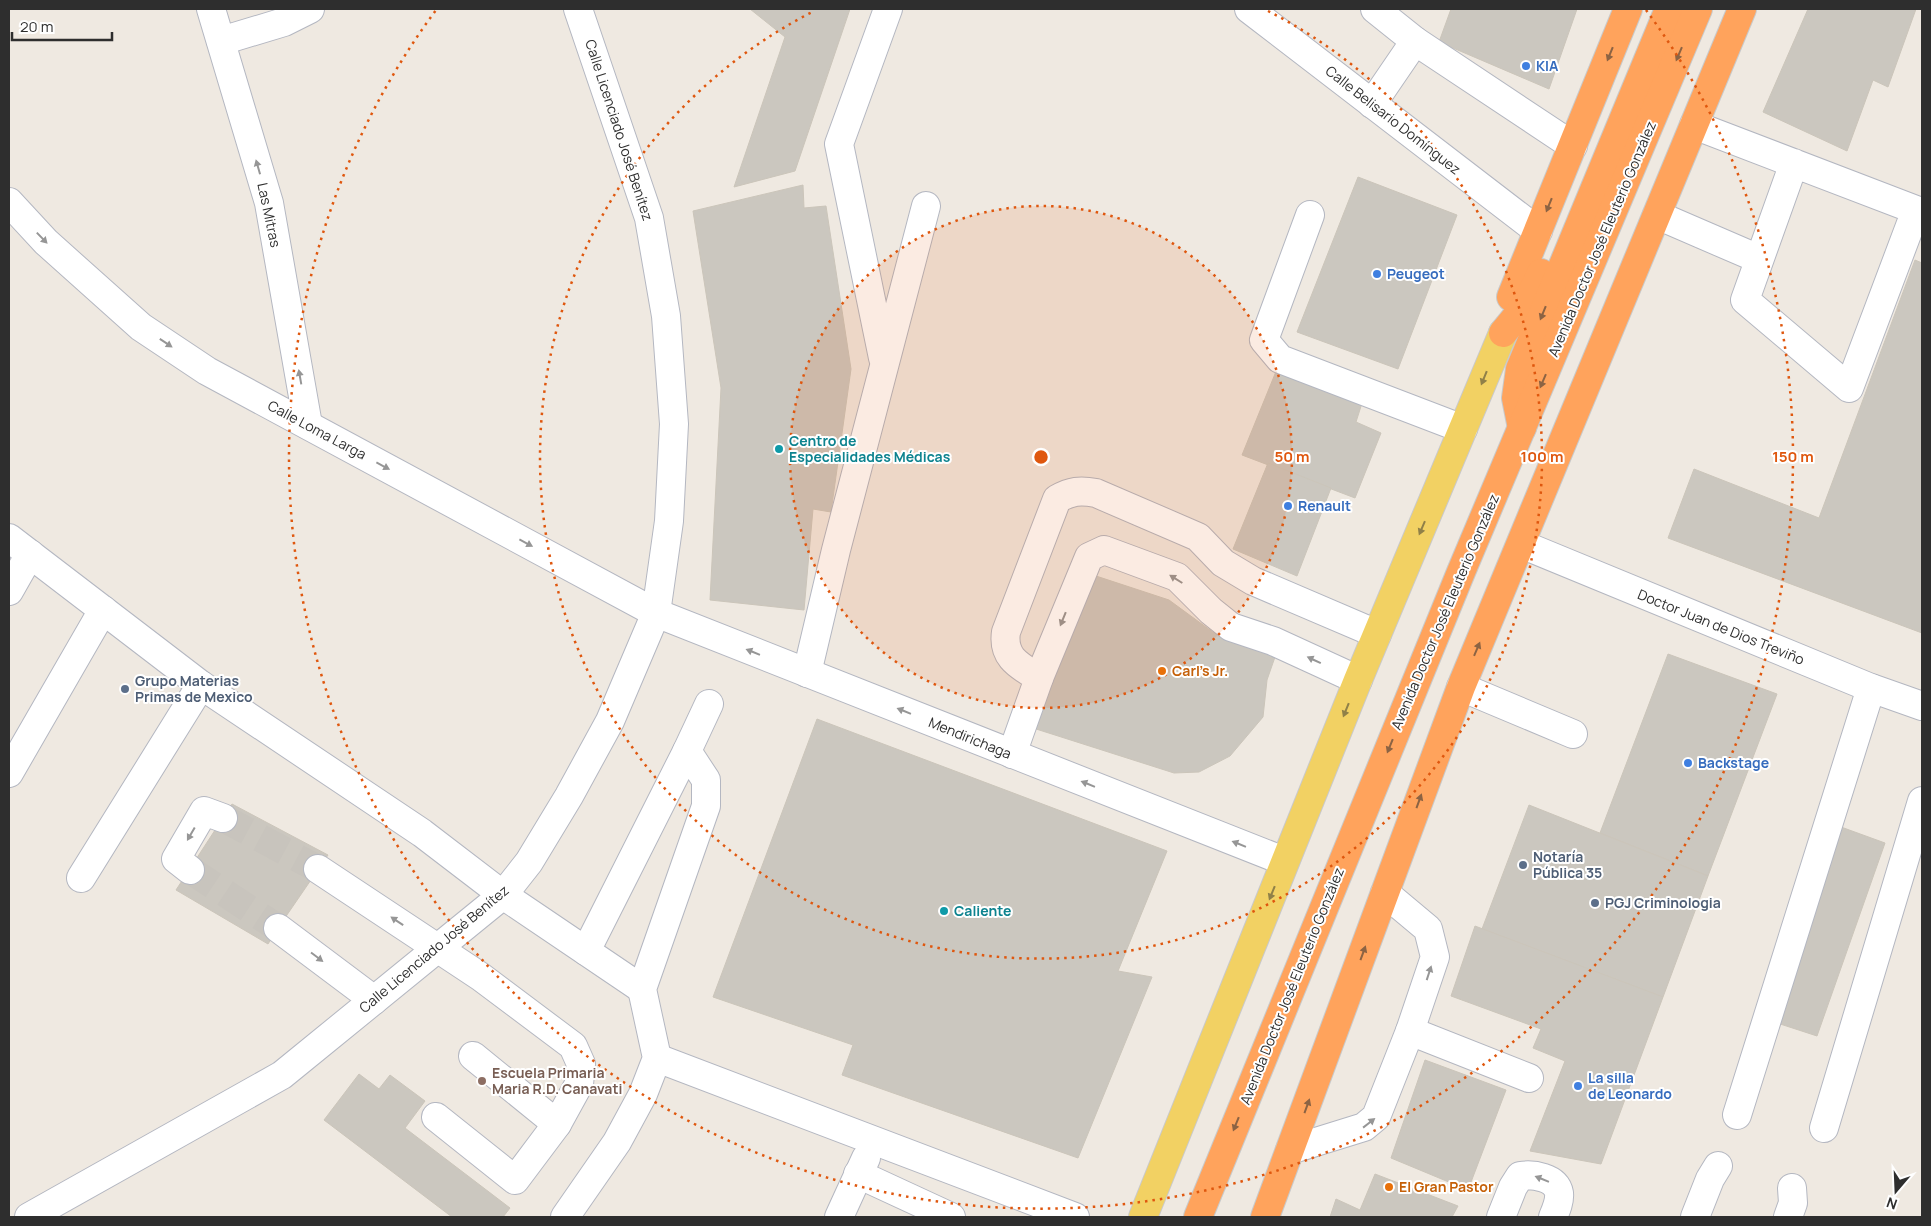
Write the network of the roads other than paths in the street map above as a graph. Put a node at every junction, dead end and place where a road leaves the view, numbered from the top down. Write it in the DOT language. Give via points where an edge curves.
graph roads {
  1 [pos="211,9"];
  2 [pos="310,9"];
  3 [pos="578,9"];
  4 [pos="888,9"];
  5 [pos="1249,9"];
  6 [pos="1375,9"];
  7 [pos="1628,9"];
  8 [pos="1652,9"];
  9 [pos="1669,9"];
  10 [pos="1698,9"];
  11 [pos="1742,9"];
  12 [pos="282,15"];
  13 [pos="221,41"];
  14 [pos="1415,41"];
  15 [pos="1372,104"];
  16 [pos="1694,125"];
  17 [pos="1573,146"];
  18 [pos="1794,163"];
  19 [pos="9,202"];
  20 [pos="926,206"];
  21 [pos="1310,215"];
  22 [pos="1657,215"];
  23 [pos="1538,231"];
  24 [pos="1759,259"];
  25 [pos="1503,333"];
  26 [pos="885,365"];
  27 [pos="308,426"];
  28 [pos="1522,428"];
  29 [pos="1463,429"];
  30 [pos="9,538"];
  31 [pos="1521,544"];
  32 [pos="30,554"];
  33 [pos="9,591"];
  34 [pos="103,610"];
  35 [pos="656,613"];
  36 [pos="1378,634"];
  37 [pos="807,673"];
  38 [pos="1039,678"];
  39 [pos="1358,680"];
  40 [pos="201,685"];
  41 [pos="1461,687"];
  42 [pos="1871,688"];
  43 [pos="709,704"];
  44 [pos="1922,706"];
  45 [pos="1573,734"];
  46 [pos="687,751"];
  47 [pos="1012,754"];
  48 [pos="9,773"];
  49 [pos="1922,801"];
  50 [pos="223,818"];
  51 [pos="1284,861"];
  52 [pos="318,869"];
  53 [pos="190,870"];
  54 [pos="81,878"];
  55 [pos="1385,893"];
  56 [pos="504,895"];
  57 [pos="278,928"];
  58 [pos="437,949"];
  59 [pos="586,950"];
  60 [pos="642,989"];
  61 [pos="374,1000"];
  62 [pos="1410,1031"];
  63 [pos="472,1056"];
  64 [pos="657,1058"];
  65 [pos="1529,1078"];
  66 [pos="1737,1115"];
  67 [pos="436,1117"];
  68 [pos="557,1124"];
  69 [pos="1824,1128"];
  70 [pos="875,1141"];
  71 [pos="1290,1150"];
  72 [pos="1718,1166"];
  73 [pos="858,1174"];
  74 [pos="1792,1188"];
  75 [pos="29,1217"];
  76 [pos="565,1217"];
  77 [pos="839,1217"];
  78 [pos="952,1217"];
  79 [pos="1075,1217"];
  80 [pos="1143,1217"];
  81 [pos="1198,1217"];
  82 [pos="1265,1217"];
  83 [pos="1502,1217"];
  84 [pos="1553,1217"];
  85 [pos="1695,1217"];
  86 [pos="1788,1217"];
  1 -- 13 [label="street, Las Mitras"];
  2 -- 12 [label="street"];
  3 -- 35 [label="street, Calle Licenciado José Benítez" via="649,218 666,316 674,424 669,521"];
  4 -- 26 [label="street" via="839,144"];
  5 -- 15 [label="street, Calle Belisario Domínguez"];
  6 -- 14 [label="street"];
  7 -- 17 [label="highway, one-way"];
  8 -- 25 [label="highway" via="1532,293"];
  9 -- 28 [label="highway, one-way" via="1520,369 1516,398"];
  10 -- 28 [label="highway, Avenida Doctor José Eleuterio González, one-way"];
  11 -- 16 [label="highway"];
  12 -- 13 [label="street"];
  27 -- 13 [label="street, Las Mitras, one-way" via="269,203"];
  14 -- 15 [label="street"];
  14 -- 17 [label="street"];
  15 -- 23 [label="street, Calle Belisario Domínguez"];
  16 -- 18 [label="street"];
  16 -- 22 [label="highway"];
  17 -- 23 [label="highway, one-way"];
  18 -- 24 [label="street"];
  18 -- 24 [label="street" via="1916,210 1849,388 1745,300"];
  19 -- 27 [label="street, Calle Loma Larga, one-way" via="46,242 141,327 207,371"];
  20 -- 26 [label="street"];
  21 -- 29 [label="street" via="1264,340 1280,360"];
  22 -- 24 [label="street"];
  22 -- 31 [label="highway"];
  23 -- 25 [label="highway" via="1506,309"];
  25 -- 29 [label="main road, one-way"];
  26 -- 37 [label="street"];
  27 -- 35 [label="street, Calle Loma Larga, one-way"];
  28 -- 81 [label="highway, Avenida Doctor José Eleuterio González, one-way"];
  29 -- 36 [label="main road, one-way"];
  30 -- 32 [label="street"];
  41 -- 31 [label="highway, one-way"];
  31 -- 42 [label="street, Doctor Juan de Dios Treviño"];
  32 -- 33 [label="street"];
  32 -- 34 [label="street"];
  34 -- 40 [label="street"];
  34 -- 48 [label="street"];
  37 -- 35 [label="street, Mendirichaga, one-way"];
  35 -- 56 [label="street, Calle Licenciado José Benítez" via="610,721 529,862"];
  36 -- 38 [label="street" via="1253,581 1223,563 1198,537 1096,493 1070,492 1057,499 1006,632 1005,641 1012,660"];
  36 -- 39 [label="main road"];
  47 -- 37 [label="street, Mendirichaga, one-way"];
  39 -- 38 [label="street, one-way" via="1273,641 1231,627 1177,577 1104,550 1088,557"];
  38 -- 47 [label="street"];
  39 -- 51 [label="main road, one-way"];
  40 -- 54 [label="street"];
  40 -- 56 [label="street" via="422,833"];
  41 -- 45 [label="street"];
  55 -- 41 [label="highway, one-way"];
  42 -- 44 [label="street, Doctor Juan de Dios Treviño"];
  42 -- 66 [label="street"];
  43 -- 46 [label="street"];
  46 -- 59 [label="street"];
  46 -- 60 [label="street" via="706,780 706,806"];
  51 -- 47 [label="street, Mendirichaga, one-way"];
  49 -- 69 [label="street"];
  50 -- 53 [label="street, one-way" via="204,811 176,859"];
  51 -- 80 [label="main road, one-way"];
  58 -- 52 [label="street, one-way"];
  62 -- 55 [label="street, one-way" via="1434,957 1428,929"];
  71 -- 55 [label="highway, one-way"];
  56 -- 58 [label="street, Calle Licenciado José Benítez"];
  56 -- 59 [label="street"];
  57 -- 61 [label="street, one-way"];
  58 -- 61 [label="street, Calle Licenciado José Benítez"];
  58 -- 68 [label="street" via="482,977 573,1046 581,1064 580,1084"];
  59 -- 60 [label="street"];
  60 -- 64 [label="street"];
  61 -- 75 [label="street, Calle Licenciado José Benítez" via="282,1074"];
  62 -- 65 [label="street"];
  71 -- 62 [label="street, one-way" via="1364,1127 1376,1117"];
  63 -- 68 [label="street"];
  64 -- 70 [label="street"];
  64 -- 76 [label="street" via="618,1142"];
  67 -- 68 [label="street" via="515,1180"];
  70 -- 73 [label="street"];
  70 -- 79 [label="street"];
  71 -- 82 [label="highway"];
  72 -- 85 [label="street"];
  73 -- 77 [label="street"];
  73 -- 78 [label="street"];
  74 -- 86 [label="street" via="1793,1203"];
  84 -- 83 [label="street, one-way" via="1559,1192 1553,1184 1530,1174 1520,1176"];
}
